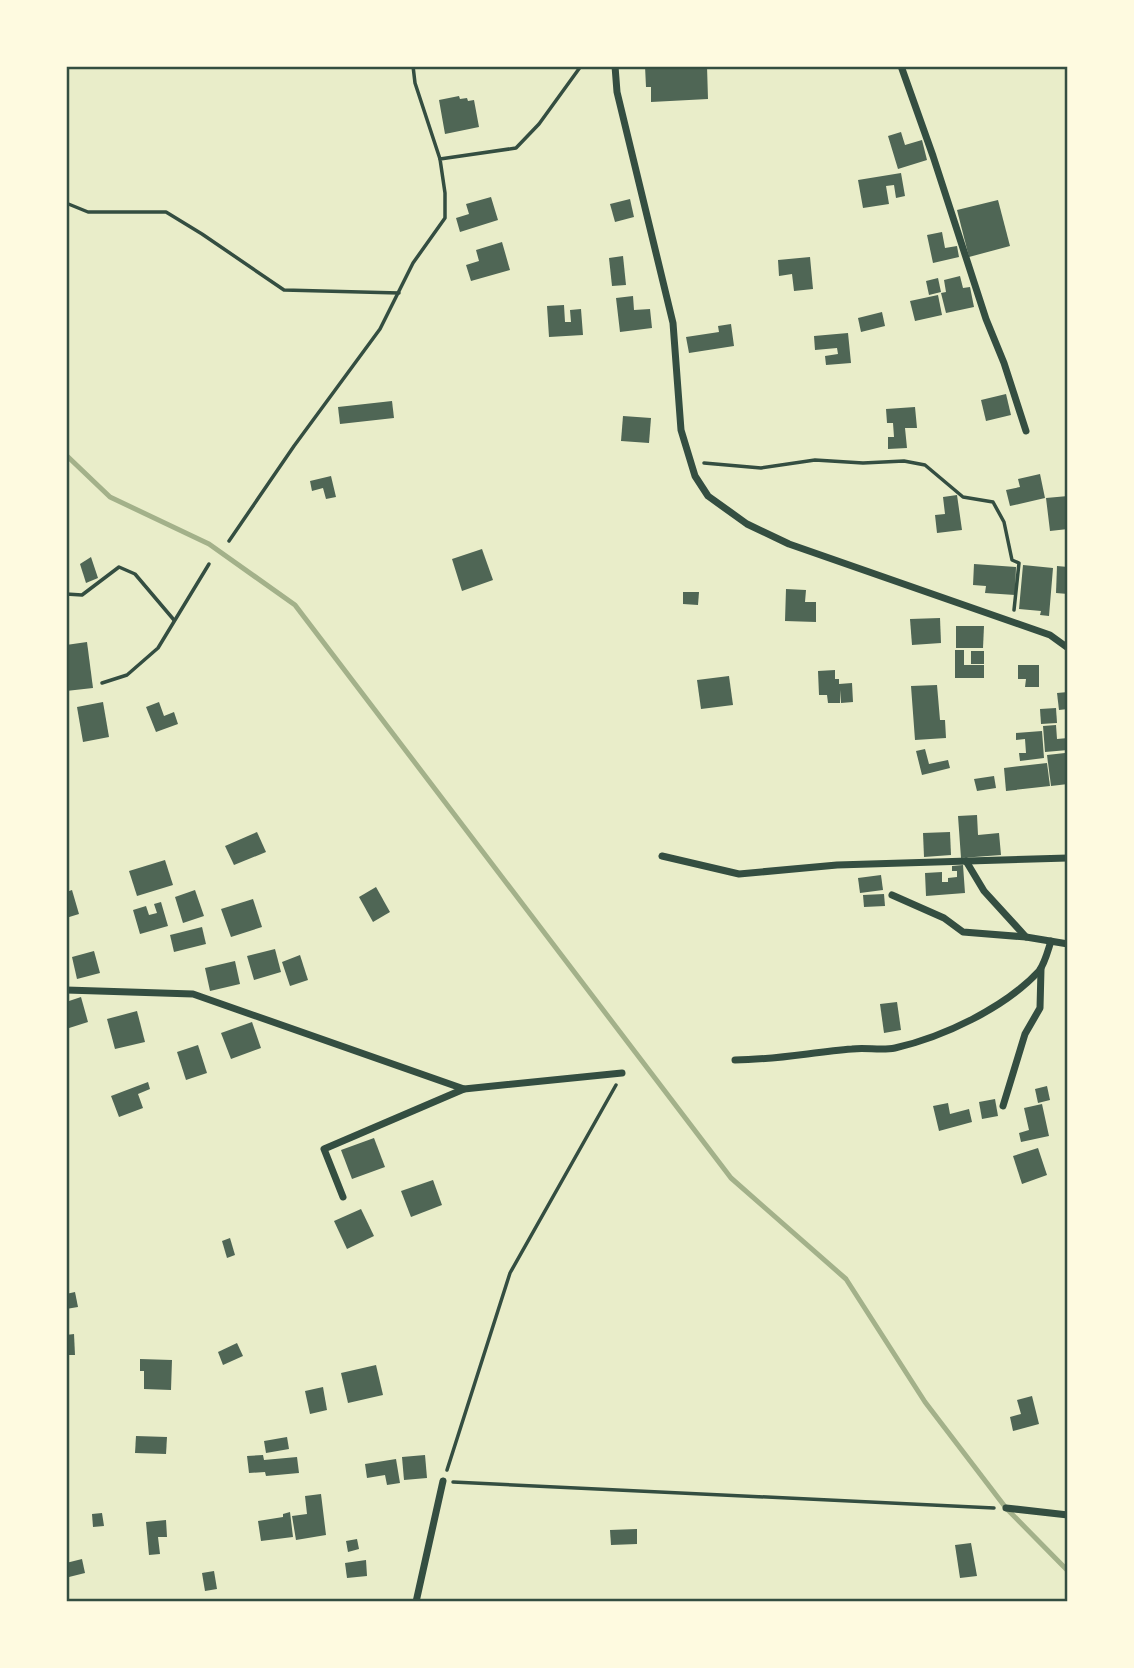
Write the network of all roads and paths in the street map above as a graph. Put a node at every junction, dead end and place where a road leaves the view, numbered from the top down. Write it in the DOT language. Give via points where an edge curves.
graph roads {
  1 [pos="413,66"];
  2 [pos="581,66"];
  3 [pos="615,66"];
  4 [pos="901,66"];
  5 [pos="440,159"];
  6 [pos="66,203"];
  7 [pos="399,293"];
  8 [pos="1026,431"];
  9 [pos="691,462"];
  10 [pos="229,541"];
  11 [pos="209,564"];
  12 [pos="66,594"];
  13 [pos="174,620"];
  14 [pos="1013,622"];
  15 [pos="1066,646"];
  16 [pos="102,683"];
  17 [pos="662,856"];
  18 [pos="1068,858"];
  19 [pos="966,861"];
  20 [pos="892,895"];
  21 [pos="1026,937"];
  22 [pos="1051,941"];
  23 [pos="1068,944"];
  24 [pos="1041,969"];
  25 [pos="66,990"];
  26 [pos="736,1059"];
  27 [pos="622,1073"];
  28 [pos="464,1089"];
  29 [pos="1003,1106"];
  30 [pos="343,1197"];
  31 [pos="443,1482"];
  32 [pos="1006,1508"];
  33 [pos="1068,1515"];
  34 [pos="416,1601"];
  1 -- 5 [label="path"];
  2 -- 5 [label="path" via="516,148"];
  3 -- 9 [label="street" via="617,92 673,323 681,429"];
  4 -- 8 [label="street"];
  5 -- 7 [label="path" via="445,218"];
  6 -- 7 [label="path" via="88,212 166,212 284,290"];
  7 -- 10 [label="path" via="380,329"];
  9 -- 14 [label="street" via="708,496 747,524 789,544"];
  9 -- 14 [label="path" via="761,468 816,460 925,465 962,498 993,502 1004,522 1012,560 1019,563"];
  11 -- 13 [label="path"];
  12 -- 13 [label="path" via="82,595 118,567 135,574"];
  13 -- 16 [label="path" via="158,648 138,666"];
  14 -- 15 [label="street"];
  17 -- 19 [label="street" via="739,874"];
  18 -- 19 [label="street"];
  19 -- 21 [label="street" via="984,891"];
  20 -- 21 [label="street" via="944,918 963,932"];
  21 -- 22 [label="street"];
  22 -- 23 [label="street"];
  22 -- 24 [label="street"];
  24 -- 26 [label="street" via="987,1012 946,1032 892,1049"];
  24 -- 29 [label="street" via="1040,1008 1025,1034"];
  25 -- 28 [label="street" via="194,995"];
  27 -- 28 [label="street"];
  27 -- 31 [label="path" via="510,1273"];
  28 -- 30 [label="street" via="324,1150"];
  31 -- 32 [label="path"];
  31 -- 34 [label="street"];
  32 -- 33 [label="street"];
}
